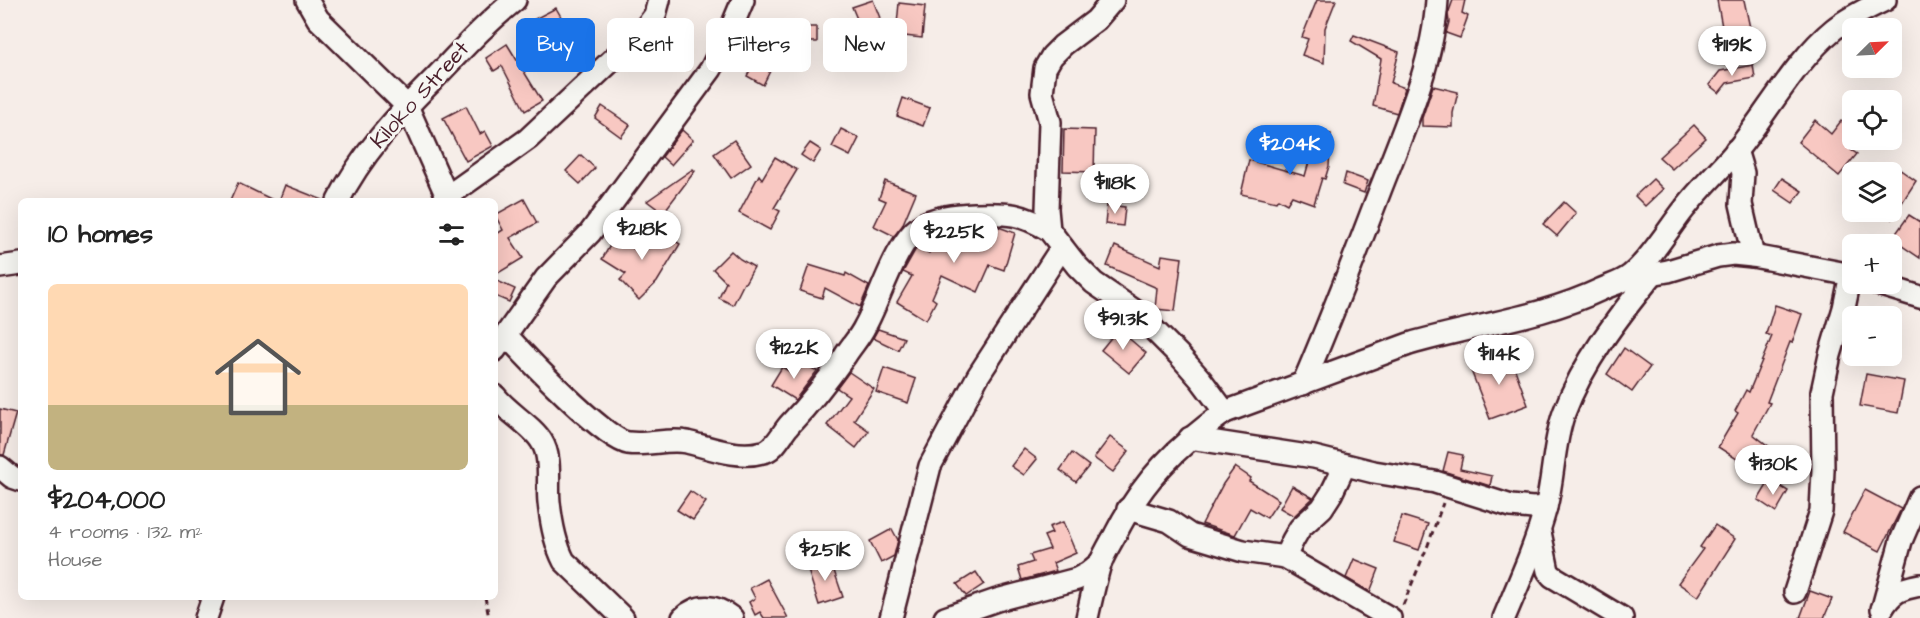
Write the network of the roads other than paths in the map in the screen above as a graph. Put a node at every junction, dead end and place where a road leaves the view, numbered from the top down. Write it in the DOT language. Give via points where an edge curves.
graph roads {
  1 [pos="307,0"];
  2 [pos="515,0"];
  3 [pos="659,0"];
  4 [pos="742,0"];
  5 [pos="1113,0"];
  6 [pos="1437,0"];
  7 [pos="1885,0"];
  8 [pos="406,106"];
  9 [pos="1736,150"];
  10 [pos="339,198"];
  11 [pos="448,198"];
  12 [pos="450,198"];
  13 [pos="1056,239"];
  14 [pos="1754,256"];
  15 [pos="18,264"];
  16 [pos="0,267"];
  17 [pos="1842,274"];
  18 [pos="1652,275"];
  19 [pos="1629,277"];
  20 [pos="1902,291"];
  21 [pos="1847,294"];
  22 [pos="1920,297"];
  23 [pos="501,343"];
  24 [pos="1303,384"];
  25 [pos="498,399"];
  26 [pos="1225,412"];
  27 [pos="1190,438"];
  28 [pos="1345,465"];
  29 [pos="0,467"];
  30 [pos="18,479"];
  31 [pos="1920,497"];
  32 [pos="1546,507"];
  33 [pos="1128,509"];
  34 [pos="1539,528"];
  35 [pos="1285,557"];
  36 [pos="1101,562"];
  37 [pos="1920,585"];
  38 [pos="1795,592"];
  39 [pos="212,600"];
  40 [pos="1881,612"];
  41 [pos="1396,613"];
  42 [pos="206,618"];
  43 [pos="623,618"];
  44 [pos="683,618"];
  45 [pos="732,618"];
  46 [pos="891,618"];
  47 [pos="950,618"];
  48 [pos="1087,618"];
  49 [pos="1504,618"];
  50 [pos="1622,618"];
  1 -- 8 [label="street" via="318,19"];
  2 -- 8 [label="street, Kiloko Street" via="486,23"];
  3 -- 12 [label="street" via="655,15 643,31 528,139"];
  4 -- 23 [label="street" via="711,69 590,233 546,278"];
  5 -- 13 [label="street" via="1096,21 1052,56 1045,68 1042,93 1050,122 1047,209"];
  6 -- 24 [label="street" via="1434,33 1407,123"];
  7 -- 9 [label="street" via="1823,39"];
  8 -- 10 [label="street, Kiloko Street" via="366,154"];
  8 -- 11 [label="street"];
  9 -- 14 [label="street" via="1743,173 1741,204"];
  9 -- 19 [label="street"];
  13 -- 23 [label="street" via="1028,217 1005,213 950,216 920,226 899,254 865,327 822,388 766,452 738,454 673,440 617,440 550,380"];
  13 -- 26 [label="street" via="1094,283 1135,310 1201,380"];
  13 -- 46 [label="street" via="930,466"];
  14 -- 17 [label="street"];
  14 -- 18 [label="street" via="1718,256"];
  15 -- 16 [label="street"];
  18 -- 19 [label="street"];
  18 -- 32 [label="street" via="1594,354 1574,390 1559,431"];
  19 -- 24 [label="street" via="1574,303 1435,336"];
  20 -- 22 [label="street"];
  21 -- 38 [label="street" via="1822,392 1821,511"];
  24 -- 26 [label="street"];
  25 -- 43 [label="street" via="543,442 548,459 549,503 558,550 564,561"];
  26 -- 27 [label="street"];
  27 -- 28 [label="street"];
  27 -- 33 [label="street" via="1160,467"];
  28 -- 32 [label="street" via="1435,482 1511,506"];
  28 -- 35 [label="street" via="1322,508 1300,528"];
  29 -- 30 [label="street"];
  31 -- 40 [label="street" via="1901,541"];
  32 -- 34 [label="street"];
  33 -- 35 [label="street" via="1169,521 1190,535 1243,551"];
  33 -- 36 [label="street"];
  34 -- 49 [label="street"];
  34 -- 50 [label="street" via="1552,576"];
  35 -- 41 [label="street"];
  36 -- 47 [label="street" via="1077,579 997,600"];
  36 -- 48 [label="street"];
  37 -- 40 [label="street" via="1893,593"];
  39 -- 42 [label="street"];
  44 -- 45 [label="street" via="690,611 710,607"];
}
